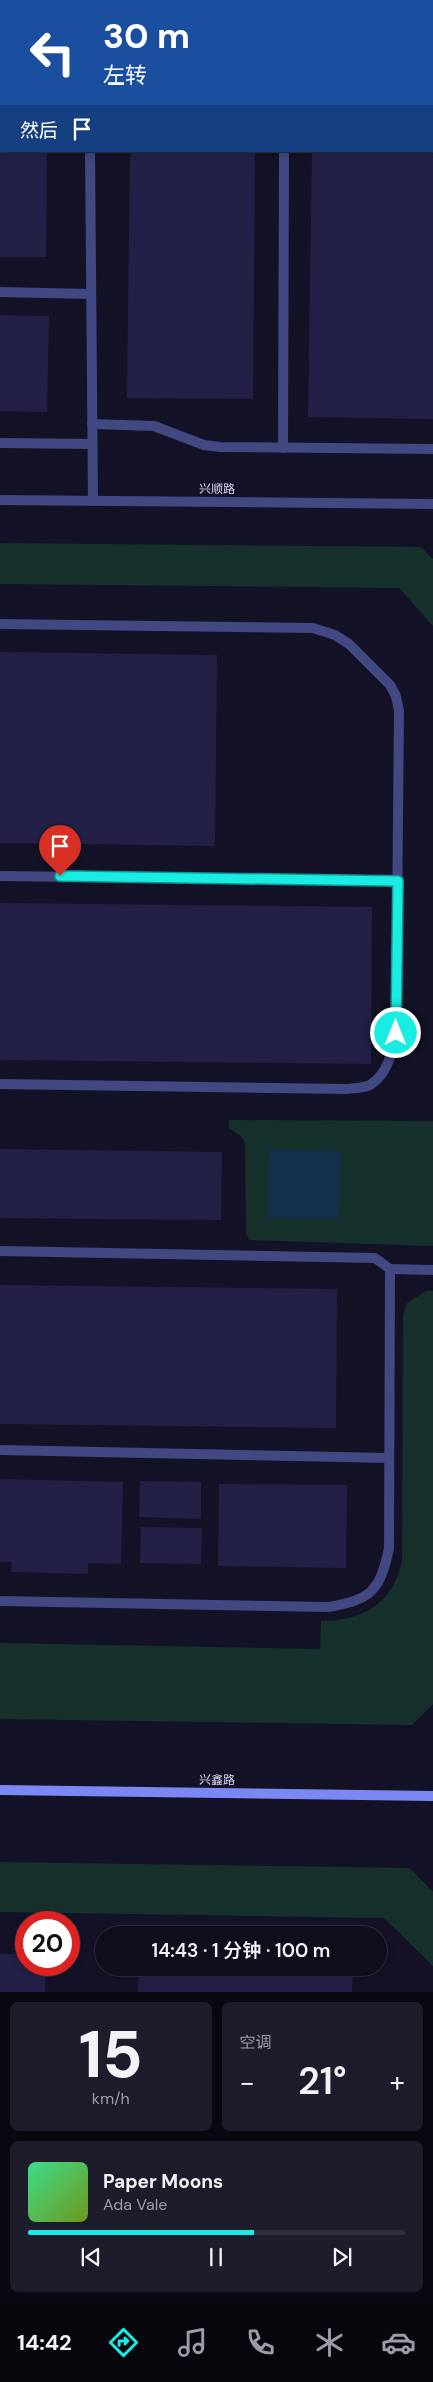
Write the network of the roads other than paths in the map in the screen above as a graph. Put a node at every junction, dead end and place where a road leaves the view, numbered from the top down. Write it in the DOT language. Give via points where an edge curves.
graph roads {
  1 [pos="90,152"];
  2 [pos="284,152"];
  3 [pos="0,292"];
  4 [pos="91,294"];
  5 [pos="92,424"];
  6 [pos="0,443"];
  7 [pos="92,444"];
  8 [pos="283,448"];
  9 [pos="433,449"];
  10 [pos="0,500"];
  11 [pos="93,501"];
  12 [pos="433,504"];
  13 [pos="0,624"];
  14 [pos="0,876"];
  15 [pos="398,881"];
  16 [pos="0,1084"];
  17 [pos="0,1251"];
  18 [pos="390,1269"];
  19 [pos="433,1270"];
  20 [pos="0,1450"];
  21 [pos="389,1458"];
  22 [pos="0,1601"];
  23 [pos="0,1790"];
  24 [pos="433,1796"];
  1 -- 4 [label="street"];
  2 -- 8 [label="street"];
  3 -- 4 [label="street"];
  4 -- 5 [label="street"];
  5 -- 7 [label="street"];
  5 -- 8 [label="street" via="154,426 220,448"];
  6 -- 7 [label="street"];
  7 -- 11 [label="street"];
  8 -- 9 [label="street"];
  10 -- 11 [label="street, 兴顺路"];
  11 -- 12 [label="street, 兴顺路"];
  13 -- 15 [label="street" via="313,628 335,635 349,644 390,685 396,696 399,711"];
  14 -- 15 [label="street"];
  15 -- 16 [label="street" via="396,1033 390,1061 370,1085 347,1089"];
  17 -- 18 [label="street" via="375,1258"];
  18 -- 19 [label="street"];
  18 -- 21 [label="street"];
  20 -- 21 [label="street"];
  21 -- 22 [label="street" via="389,1548 384,1569 364,1599 328,1607"];
  23 -- 24 [label="main road, 兴鑫路"];
}
